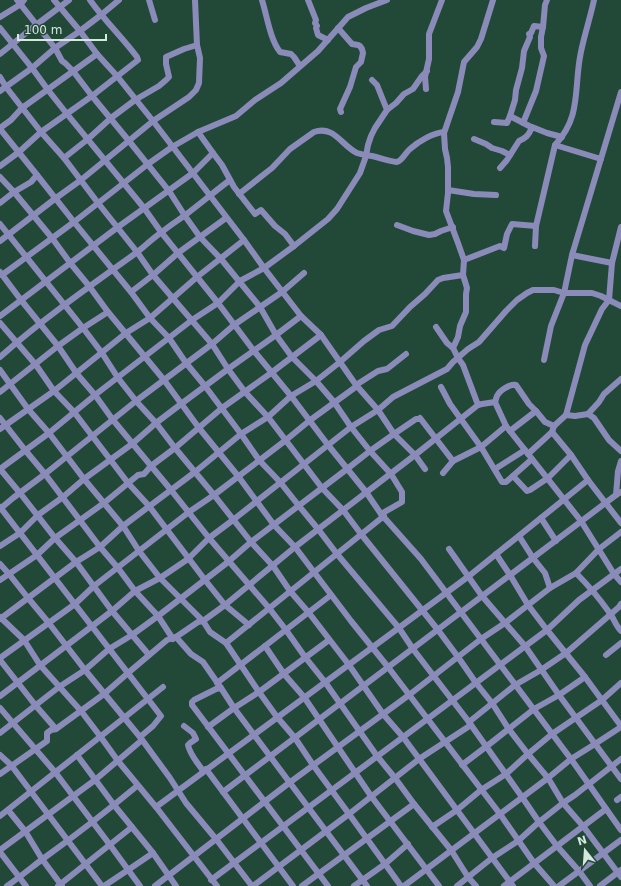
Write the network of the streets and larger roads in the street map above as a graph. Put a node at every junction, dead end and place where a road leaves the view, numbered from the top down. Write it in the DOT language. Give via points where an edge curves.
graph roads {
  1 [pos="54,0"];
  2 [pos="69,0"];
  3 [pos="90,0"];
  4 [pos="119,0"];
  5 [pos="149,0"];
  6 [pos="195,0"];
  7 [pos="262,0"];
  8 [pos="308,0"];
  9 [pos="387,0"];
  10 [pos="442,0"];
  11 [pos="493,0"];
  12 [pos="547,0"];
  13 [pos="594,0"];
  14 [pos="21,1"];
  15 [pos="60,6"];
  16 [pos="101,15"];
  17 [pos="0,17"];
  18 [pos="155,20"];
  19 [pos="36,25"];
  20 [pos="543,27"];
  21 [pos="0,28"];
  22 [pos="338,28"];
  23 [pos="80,31"];
  24 [pos="328,40"];
  25 [pos="13,44"];
  26 [pos="197,45"];
  27 [pos="55,48"];
  28 [pos="0,54"];
  29 [pos="97,54"];
  30 [pos="300,66"];
  31 [pos="32,68"];
  32 [pos="73,71"];
  33 [pos="427,71"];
  34 [pos="117,76"];
  35 [pos="0,77"];
  36 [pos="372,80"];
  37 [pos="6,87"];
  38 [pos="426,89"];
  39 [pos="48,90"];
  40 [pos="0,91"];
  41 [pos="621,92"];
  42 [pos="92,96"];
  43 [pos="136,100"];
  44 [pos="22,108"];
  45 [pos="386,110"];
  46 [pos="341,112"];
  47 [pos="67,114"];
  48 [pos="510,116"];
  49 [pos="111,118"];
  50 [pos="153,121"];
  51 [pos="494,122"];
  52 [pos="524,123"];
  53 [pos="533,128"];
  54 [pos="0,129"];
  55 [pos="40,132"];
  56 [pos="198,132"];
  57 [pos="444,132"];
  58 [pos="562,138"];
  59 [pos="88,139"];
  60 [pos="474,139"];
  61 [pos="129,141"];
  62 [pos="554,145"];
  63 [pos="172,147"];
  64 [pos="19,152"];
  65 [pos="213,153"];
  66 [pos="510,155"];
  67 [pos="366,156"];
  68 [pos="64,158"];
  69 [pos="601,159"];
  70 [pos="105,160"];
  71 [pos="148,164"];
  72 [pos="0,166"];
  73 [pos="500,168"];
  74 [pos="193,173"];
  75 [pos="37,175"];
  76 [pos="0,177"];
  77 [pos="82,180"];
  78 [pos="230,180"];
  79 [pos="124,183"];
  80 [pos="448,190"];
  81 [pos="169,191"];
  82 [pos="14,192"];
  83 [pos="239,194"];
  84 [pos="209,195"];
  85 [pos="496,195"];
  86 [pos="56,198"];
  87 [pos="0,203"];
  88 [pos="98,203"];
  89 [pos="144,208"];
  90 [pos="33,215"];
  91 [pos="184,216"];
  92 [pos="226,218"];
  93 [pos="74,222"];
  94 [pos="0,224"];
  95 [pos="397,225"];
  96 [pos="536,226"];
  97 [pos="118,227"];
  98 [pos="453,227"];
  99 [pos="621,227"];
  100 [pos="161,232"];
  101 [pos="9,235"];
  102 [pos="200,237"];
  103 [pos="52,238"];
  104 [pos="244,240"];
  105 [pos="0,241"];
  106 [pos="94,246"];
  107 [pos="294,246"];
  108 [pos="535,246"];
  109 [pos="137,252"];
  110 [pos="178,253"];
  111 [pos="572,255"];
  112 [pos="27,257"];
  113 [pos="221,259"];
  114 [pos="464,260"];
  115 [pos="612,263"];
  116 [pos="70,264"];
  117 [pos="264,268"];
  118 [pos="112,270"];
  119 [pos="304,274"];
  120 [pos="154,275"];
  121 [pos="463,275"];
  122 [pos="2,277"];
  123 [pos="197,277"];
  124 [pos="46,281"];
  125 [pos="240,281"];
  126 [pos="89,286"];
  127 [pos="131,292"];
  128 [pos="282,292"];
  129 [pos="564,293"];
  130 [pos="173,298"];
  131 [pos="21,300"];
  132 [pos="609,300"];
  133 [pos="218,303"];
  134 [pos="65,305"];
  135 [pos="260,306"];
  136 [pos="621,306"];
  137 [pos="108,312"];
  138 [pos="0,316"];
  139 [pos="301,316"];
  140 [pos="150,318"];
  141 [pos="192,320"];
  142 [pos="0,323"];
  143 [pos="40,324"];
  144 [pos="234,325"];
  145 [pos="436,327"];
  146 [pos="83,328"];
  147 [pos="126,334"];
  148 [pos="276,335"];
  149 [pos="321,335"];
  150 [pos="169,338"];
  151 [pos="17,342"];
  152 [pos="212,344"];
  153 [pos="58,346"];
  154 [pos="453,348"];
  155 [pos="254,352"];
  156 [pos="102,353"];
  157 [pos="406,354"];
  158 [pos="0,357"];
  159 [pos="145,357"];
  160 [pos="292,357"];
  161 [pos="458,358"];
  162 [pos="544,360"];
  163 [pos="340,362"];
  164 [pos="186,363"];
  165 [pos="36,365"];
  166 [pos="228,369"];
  167 [pos="0,370"];
  168 [pos="271,373"];
  169 [pos="77,374"];
  170 [pos="118,378"];
  171 [pos="621,379"];
  172 [pos="164,380"];
  173 [pos="316,381"];
  174 [pos="11,384"];
  175 [pos="205,386"];
  176 [pos="357,386"];
  177 [pos="441,387"];
  178 [pos="54,391"];
  179 [pos="0,392"];
  180 [pos="246,392"];
  181 [pos="95,395"];
  182 [pos="291,396"];
  183 [pos="136,401"];
  184 [pos="334,402"];
  185 [pos="495,402"];
  186 [pos="181,404"];
  187 [pos="478,405"];
  188 [pos="222,408"];
  189 [pos="28,409"];
  190 [pos="378,410"];
  191 [pos="536,411"];
  192 [pos="74,412"];
  193 [pos="588,414"];
  194 [pos="566,415"];
  195 [pos="268,417"];
  196 [pos="0,418"];
  197 [pos="460,419"];
  198 [pos="113,420"];
  199 [pos="309,421"];
  200 [pos="156,423"];
  201 [pos="5,424"];
  202 [pos="352,427"];
  203 [pos="199,428"];
  204 [pos="508,428"];
  205 [pos="0,429"];
  206 [pos="553,429"];
  207 [pos="49,433"];
  208 [pos="242,434"];
  209 [pos="394,434"];
  210 [pos="93,436"];
  211 [pos="436,438"];
  212 [pos="286,440"];
  213 [pos="132,444"];
  214 [pos="328,445"];
  215 [pos="481,447"];
  216 [pos="175,448"];
  217 [pos="25,450"];
  218 [pos="370,451"];
  219 [pos="621,451"];
  220 [pos="219,452"];
  221 [pos="528,454"];
  222 [pos="415,455"];
  223 [pos="571,455"];
  224 [pos="66,457"];
  225 [pos="111,460"];
  226 [pos="259,460"];
  227 [pos="453,461"];
  228 [pos="621,461"];
  229 [pos="304,464"];
  230 [pos="151,466"];
  231 [pos="0,469"];
  232 [pos="425,469"];
  233 [pos="495,469"];
  234 [pos="347,470"];
  235 [pos="196,472"];
  236 [pos="443,473"];
  237 [pos="45,474"];
  238 [pos="391,474"];
  239 [pos="238,476"];
  240 [pos="513,476"];
  241 [pos="548,478"];
  242 [pos="84,480"];
  243 [pos="588,480"];
  244 [pos="280,482"];
  245 [pos="128,483"];
  246 [pos="322,488"];
  247 [pos="171,490"];
  248 [pos="20,492"];
  249 [pos="366,492"];
  250 [pos="618,494"];
  251 [pos="214,495"];
  252 [pos="63,497"];
  253 [pos="564,500"];
  254 [pos="257,501"];
  255 [pos="104,503"];
  256 [pos="606,503"];
  257 [pos="148,506"];
  258 [pos="299,506"];
  259 [pos="0,508"];
  260 [pos="343,510"];
  261 [pos="189,512"];
  262 [pos="38,515"];
  263 [pos="382,515"];
  264 [pos="540,518"];
  265 [pos="80,520"];
  266 [pos="234,520"];
  267 [pos="581,521"];
  268 [pos="621,523"];
  269 [pos="274,525"];
  270 [pos="123,526"];
  271 [pos="318,529"];
  272 [pos="167,530"];
  273 [pos="621,532"];
  274 [pos="20,533"];
  275 [pos="361,534"];
  276 [pos="519,536"];
  277 [pos="55,538"];
  278 [pos="209,538"];
  279 [pos="556,541"];
  280 [pos="251,542"];
  281 [pos="0,546"];
  282 [pos="100,547"];
  283 [pos="295,547"];
  284 [pos="449,549"];
  285 [pos="599,549"];
  286 [pos="139,551"];
  287 [pos="337,554"];
  288 [pos="496,554"];
  289 [pos="37,556"];
  290 [pos="188,558"];
  291 [pos="533,558"];
  292 [pos="76,562"];
  293 [pos="228,562"];
  294 [pos="0,564"];
  295 [pos="273,566"];
  296 [pos="118,568"];
  297 [pos="621,569"];
  298 [pos="314,572"];
  299 [pos="576,572"];
  300 [pos="9,574"];
  301 [pos="614,574"];
  302 [pos="510,575"];
  303 [pos="469,576"];
  304 [pos="55,578"];
  305 [pos="160,578"];
  306 [pos="0,580"];
  307 [pos="205,580"];
  308 [pos="621,582"];
  309 [pos="94,586"];
  310 [pos="250,586"];
  311 [pos="550,588"];
  312 [pos="592,590"];
  313 [pos="135,591"];
  314 [pos="290,591"];
  315 [pos="447,593"];
  316 [pos="331,595"];
  317 [pos="482,596"];
  318 [pos="28,598"];
  319 [pos="181,599"];
  320 [pos="75,604"];
  321 [pos="621,604"];
  322 [pos="226,605"];
  323 [pos="528,606"];
  324 [pos="269,608"];
  325 [pos="112,610"];
  326 [pos="422,611"];
  327 [pos="461,612"];
  328 [pos="309,613"];
  329 [pos="611,613"];
  330 [pos="158,616"];
  331 [pos="0,618"];
  332 [pos="203,621"];
  333 [pos="48,622"];
  334 [pos="505,623"];
  335 [pos="249,625"];
  336 [pos="92,626"];
  337 [pos="399,628"];
  338 [pos="286,630"];
  339 [pos="438,630"];
  340 [pos="546,630"];
  341 [pos="621,631"];
  342 [pos="132,634"];
  343 [pos="175,638"];
  344 [pos="481,639"];
  345 [pos="24,640"];
  346 [pos="329,640"];
  347 [pos="226,643"];
  348 [pos="621,644"];
  349 [pos="66,645"];
  350 [pos="265,646"];
  351 [pos="524,646"];
  352 [pos="373,647"];
  353 [pos="109,649"];
  354 [pos="413,649"];
  355 [pos="566,653"];
  356 [pos="149,655"];
  357 [pos="606,655"];
  358 [pos="305,657"];
  359 [pos="458,657"];
  360 [pos="0,659"];
  361 [pos="241,665"];
  362 [pos="349,665"];
  363 [pos="500,665"];
  364 [pos="40,666"];
  365 [pos="388,667"];
  366 [pos="85,670"];
  367 [pos="541,670"];
  368 [pos="128,673"];
  369 [pos="284,674"];
  370 [pos="434,676"];
  371 [pos="585,677"];
  372 [pos="18,682"];
  373 [pos="325,682"];
  374 [pos="476,683"];
  375 [pos="621,683"];
  376 [pos="515,685"];
  377 [pos="219,686"];
  378 [pos="364,686"];
  379 [pos="59,687"];
  380 [pos="163,687"];
  381 [pos="259,692"];
  382 [pos="104,694"];
  383 [pos="409,695"];
  384 [pos="559,695"];
  385 [pos="0,696"];
  386 [pos="304,697"];
  387 [pos="148,699"];
  388 [pos="453,700"];
  389 [pos="602,700"];
  390 [pos="340,703"];
  391 [pos="492,704"];
  392 [pos="36,706"];
  393 [pos="0,708"];
  394 [pos="234,708"];
  395 [pos="534,709"];
  396 [pos="81,711"];
  397 [pos="384,714"];
  398 [pos="277,717"];
  399 [pos="124,718"];
  400 [pos="576,718"];
  401 [pos="319,719"];
  402 [pos="428,719"];
  403 [pos="13,724"];
  404 [pos="470,724"];
  405 [pos="184,726"];
  406 [pos="621,726"];
  407 [pos="208,727"];
  408 [pos="56,728"];
  409 [pos="508,728"];
  410 [pos="360,732"];
  411 [pos="0,733"];
  412 [pos="552,734"];
  413 [pos="253,735"];
  414 [pos="100,736"];
  415 [pos="403,737"];
  416 [pos="295,738"];
  417 [pos="141,739"];
  418 [pos="446,742"];
  419 [pos="596,744"];
  420 [pos="338,746"];
  421 [pos="487,746"];
  422 [pos="36,749"];
  423 [pos="228,753"];
  424 [pos="528,754"];
  425 [pos="0,755"];
  426 [pos="77,755"];
  427 [pos="377,756"];
  428 [pos="270,757"];
  429 [pos="419,759"];
  430 [pos="571,759"];
  431 [pos="621,759"];
  432 [pos="118,762"];
  433 [pos="462,764"];
  434 [pos="313,765"];
  435 [pos="11,766"];
  436 [pos="612,766"];
  437 [pos="205,770"];
  438 [pos="55,772"];
  439 [pos="355,772"];
  440 [pos="0,774"];
  441 [pos="506,774"];
  442 [pos="245,776"];
  443 [pos="395,778"];
  444 [pos="548,778"];
  445 [pos="621,778"];
  446 [pos="95,780"];
  447 [pos="289,783"];
  448 [pos="588,785"];
  449 [pos="137,786"];
  450 [pos="178,790"];
  451 [pos="331,790"];
  452 [pos="481,790"];
  453 [pos="31,792"];
  454 [pos="223,792"];
  455 [pos="371,796"];
  456 [pos="73,797"];
  457 [pos="522,797"];
  458 [pos="265,802"];
  459 [pos="563,803"];
  460 [pos="414,804"];
  461 [pos="114,805"];
  462 [pos="156,807"];
  463 [pos="308,808"];
  464 [pos="606,809"];
  465 [pos="8,810"];
  466 [pos="457,810"];
  467 [pos="349,814"];
  468 [pos="500,814"];
  469 [pos="48,815"];
  470 [pos="0,816"];
  471 [pos="243,819"];
  472 [pos="390,821"];
  473 [pos="92,822"];
  474 [pos="539,822"];
  475 [pos="283,826"];
  476 [pos="583,826"];
  477 [pos="132,827"];
  478 [pos="432,827"];
  479 [pos="621,830"];
  480 [pos="25,831"];
  481 [pos="325,831"];
  482 [pos="474,833"];
  483 [pos="366,838"];
  484 [pos="216,839"];
  485 [pos="621,840"];
  486 [pos="68,841"];
  487 [pos="518,841"];
  488 [pos="261,843"];
  489 [pos="408,844"];
  490 [pos="110,845"];
  491 [pos="557,846"];
  492 [pos="301,850"];
  493 [pos="451,850"];
  494 [pos="0,851"];
  495 [pos="152,853"];
  496 [pos="602,854"];
  497 [pos="344,855"];
  498 [pos="193,857"];
  499 [pos="492,858"];
  500 [pos="42,859"];
  501 [pos="234,863"];
  502 [pos="86,864"];
  503 [pos="385,864"];
  504 [pos="534,864"];
  505 [pos="279,867"];
  506 [pos="426,869"];
  507 [pos="128,870"];
  508 [pos="579,871"];
  509 [pos="318,873"];
  510 [pos="620,873"];
  511 [pos="169,876"];
  512 [pos="468,877"];
  513 [pos="20,878"];
  514 [pos="211,880"];
  515 [pos="362,880"];
  516 [pos="511,884"];
  517 [pos="60,885"];
  518 [pos="7,886"];
  519 [pos="26,886"];
  520 [pos="103,886"];
  521 [pos="140,886"];
  522 [pos="156,886"];
  523 [pos="176,886"];
  524 [pos="216,886"];
  525 [pos="253,886"];
  526 [pos="293,886"];
  527 [pos="302,886"];
  528 [pos="328,886"];
  529 [pos="354,886"];
  530 [pos="367,886"];
  531 [pos="401,886"];
  532 [pos="404,886"];
  533 [pos="439,886"];
  534 [pos="457,886"];
  535 [pos="476,886"];
  536 [pos="504,886"];
  537 [pos="554,886"];
  538 [pos="559,886"];
  539 [pos="590,886"];
  540 [pos="600,886"];
  1 -- 15 [label="street"];
  2 -- 15 [label="street"];
  3 -- 16 [label="street"];
  4 -- 16 [label="street"];
  5 -- 18 [label="street"];
  6 -- 26 [label="street"];
  7 -- 30 [label="street" via="276,46 280,52 291,54"];
  8 -- 24 [label="street" via="316,20 318,35"];
  9 -- 22 [label="street" via="353,14"];
  10 -- 33 [label="street" via="429,34"];
  11 -- 57 [label="street" via="481,39 464,62 458,92"];
  12 -- 20 [label="street"];
  13 -- 58 [label="street" via="580,57 576,104"];
  14 -- 17 [label="street"];
  14 -- 19 [label="street"];
  15 -- 19 [label="street"];
  15 -- 23 [label="street"];
  16 -- 23 [label="street"];
  16 -- 34 [label="street" via="138,60"];
  19 -- 25 [label="street"];
  19 -- 27 [label="street"];
  20 -- 48 [label="street" via="534,26 529,34"];
  20 -- 52 [label="street" via="541,48 544,56 536,91"];
  21 -- 25 [label="street"];
  22 -- 24 [label="street"];
  22 -- 46 [label="street" via="352,44 360,46 363,53 356,66"];
  23 -- 27 [label="street"];
  23 -- 29 [label="street"];
  24 -- 30 [label="street"];
  25 -- 28 [label="street"];
  25 -- 31 [label="street"];
  26 -- 43 [label="street" via="166,57 170,77"];
  26 -- 50 [label="street" via="200,71 196,90"];
  27 -- 31 [label="street"];
  27 -- 32 [label="street" via="62,62"];
  29 -- 32 [label="street"];
  29 -- 34 [label="street"];
  30 -- 56 [label="street" via="236,116"];
  31 -- 37 [label="street"];
  31 -- 39 [label="street"];
  32 -- 39 [label="street"];
  32 -- 42 [label="street"];
  33 -- 38 [label="street"];
  33 -- 45 [label="street" via="413,89"];
  34 -- 42 [label="street"];
  34 -- 43 [label="street"];
  35 -- 37 [label="street"];
  36 -- 45 [label="street" via="381,92"];
  37 -- 40 [label="street"];
  37 -- 44 [label="street"];
  39 -- 44 [label="street"];
  39 -- 47 [label="street"];
  41 -- 69 [label="street"];
  42 -- 47 [label="street"];
  42 -- 49 [label="street"];
  43 -- 49 [label="street"];
  43 -- 50 [label="street"];
  44 -- 54 [label="street"];
  44 -- 55 [label="street"];
  45 -- 67 [label="street" via="371,136"];
  47 -- 55 [label="street"];
  47 -- 59 [label="street"];
  48 -- 51 [label="street" via="507,123"];
  48 -- 52 [label="street"];
  49 -- 59 [label="street"];
  49 -- 61 [label="street"];
  50 -- 61 [label="street"];
  50 -- 63 [label="street"];
  52 -- 53 [label="street"];
  53 -- 58 [label="street"];
  53 -- 66 [label="street" via="525,139 519,141"];
  54 -- 64 [label="street"];
  55 -- 64 [label="street"];
  55 -- 68 [label="street"];
  56 -- 63 [label="street"];
  56 -- 65 [label="street"];
  57 -- 67 [label="street" via="434,134 412,147 399,162"];
  57 -- 80 [label="street"];
  58 -- 62 [label="street"];
  59 -- 68 [label="street"];
  59 -- 70 [label="street"];
  60 -- 66 [label="street"];
  61 -- 70 [label="street"];
  61 -- 71 [label="street"];
  62 -- 69 [label="street"];
  62 -- 96 [label="street"];
  63 -- 71 [label="street"];
  63 -- 74 [label="street"];
  64 -- 72 [label="street"];
  64 -- 75 [label="street"];
  65 -- 74 [label="street"];
  65 -- 78 [label="street"];
  66 -- 73 [label="street"];
  67 -- 83 [label="street" via="354,152 331,133 318,131 290,149 272,168"];
  67 -- 107 [label="street" via="360,173 337,209"];
  68 -- 77 [label="street"];
  69 -- 111 [label="street"];
  70 -- 77 [label="street"];
  70 -- 79 [label="street"];
  71 -- 79 [label="street"];
  71 -- 81 [label="street"];
  74 -- 81 [label="street"];
  74 -- 84 [label="street"];
  75 -- 82 [label="street" via="31,182"];
  75 -- 86 [label="street"];
  76 -- 82 [label="street"];
  77 -- 86 [label="street"];
  77 -- 88 [label="street"];
  78 -- 83 [label="street"];
  78 -- 84 [label="street"];
  79 -- 88 [label="street"];
  79 -- 89 [label="street"];
  80 -- 85 [label="street"];
  80 -- 98 [label="street" via="446,211"];
  81 -- 89 [label="street"];
  81 -- 91 [label="street"];
  82 -- 87 [label="street"];
  82 -- 90 [label="street"];
  83 -- 107 [label="street" via="254,214 261,210"];
  84 -- 91 [label="street"];
  84 -- 92 [label="street"];
  86 -- 90 [label="street"];
  86 -- 93 [label="street"];
  88 -- 93 [label="street"];
  88 -- 97 [label="street"];
  89 -- 97 [label="street"];
  89 -- 100 [label="street"];
  90 -- 101 [label="street"];
  90 -- 103 [label="street"];
  91 -- 100 [label="street"];
  91 -- 102 [label="street"];
  92 -- 102 [label="street"];
  92 -- 104 [label="street"];
  93 -- 103 [label="street"];
  93 -- 106 [label="street"];
  94 -- 101 [label="street"];
  95 -- 98 [label="street" via="429,235"];
  96 -- 108 [label="street"];
  96 -- 114 [label="street" via="512,224 504,248 500,246"];
  97 -- 106 [label="street"];
  97 -- 109 [label="street"];
  98 -- 114 [label="street"];
  99 -- 115 [label="street"];
  100 -- 109 [label="street"];
  100 -- 110 [label="street"];
  101 -- 105 [label="street"];
  101 -- 112 [label="street"];
  102 -- 110 [label="street"];
  102 -- 113 [label="street"];
  103 -- 112 [label="street"];
  103 -- 116 [label="street"];
  104 -- 113 [label="street"];
  104 -- 117 [label="street"];
  106 -- 116 [label="street"];
  106 -- 118 [label="street"];
  107 -- 117 [label="street"];
  109 -- 118 [label="street"];
  109 -- 120 [label="street"];
  110 -- 120 [label="street"];
  110 -- 123 [label="street"];
  111 -- 115 [label="street"];
  111 -- 129 [label="street"];
  112 -- 122 [label="street"];
  112 -- 124 [label="street"];
  113 -- 123 [label="street"];
  113 -- 125 [label="street"];
  114 -- 121 [label="street"];
  115 -- 132 [label="street"];
  116 -- 124 [label="street"];
  116 -- 126 [label="street"];
  117 -- 125 [label="street"];
  117 -- 128 [label="street"];
  118 -- 126 [label="street"];
  118 -- 127 [label="street"];
  119 -- 128 [label="street"];
  120 -- 127 [label="street"];
  120 -- 130 [label="street"];
  121 -- 154 [label="street" via="467,288 466,312"];
  121 -- 163 [label="street" via="438,280 392,326 371,335"];
  122 -- 131 [label="street"];
  123 -- 130 [label="street"];
  123 -- 133 [label="street"];
  124 -- 131 [label="street"];
  124 -- 134 [label="street"];
  125 -- 133 [label="street"];
  125 -- 135 [label="street"];
  126 -- 134 [label="street"];
  126 -- 137 [label="street"];
  127 -- 140 [label="street"];
  128 -- 135 [label="street"];
  128 -- 139 [label="street"];
  129 -- 132 [label="street" via="592,293"];
  129 -- 161 [label="street" via="554,290 533,290 527,293 506,311 479,342"];
  129 -- 162 [label="street" via="551,326"];
  130 -- 140 [label="street"];
  130 -- 141 [label="street"];
  131 -- 138 [label="street"];
  131 -- 143 [label="street"];
  132 -- 136 [label="street"];
  132 -- 194 [label="street" via="585,344"];
  133 -- 141 [label="street"];
  133 -- 144 [label="street"];
  134 -- 143 [label="street"];
  134 -- 146 [label="street"];
  135 -- 144 [label="street"];
  135 -- 148 [label="street"];
  137 -- 146 [label="street"];
  137 -- 147 [label="street"];
  139 -- 148 [label="street"];
  139 -- 149 [label="street"];
  140 -- 147 [label="street"];
  140 -- 150 [label="street"];
  141 -- 150 [label="street"];
  141 -- 152 [label="street"];
  142 -- 151 [label="street"];
  143 -- 151 [label="street"];
  143 -- 153 [label="street"];
  144 -- 152 [label="street"];
  144 -- 155 [label="street"];
  145 -- 154 [label="street"];
  146 -- 153 [label="street"];
  146 -- 156 [label="street"];
  147 -- 156 [label="street"];
  147 -- 159 [label="street"];
  148 -- 155 [label="street"];
  148 -- 160 [label="street"];
  149 -- 160 [label="street"];
  149 -- 163 [label="street"];
  150 -- 159 [label="street"];
  150 -- 164 [label="street"];
  151 -- 158 [label="street"];
  151 -- 165 [label="street"];
  152 -- 164 [label="street"];
  152 -- 166 [label="street"];
  153 -- 165 [label="street"];
  153 -- 169 [label="street"];
  154 -- 161 [label="street"];
  155 -- 166 [label="street"];
  155 -- 168 [label="street"];
  156 -- 169 [label="street"];
  156 -- 170 [label="street"];
  157 -- 176 [label="street" via="387,369 378,371"];
  159 -- 170 [label="street"];
  159 -- 172 [label="street"];
  160 -- 168 [label="street"];
  160 -- 173 [label="street"];
  161 -- 187 [label="street"];
  161 -- 190 [label="street" via="447,369 393,397"];
  163 -- 173 [label="street"];
  163 -- 176 [label="street"];
  164 -- 172 [label="street"];
  164 -- 175 [label="street"];
  165 -- 174 [label="street"];
  165 -- 178 [label="street"];
  166 -- 175 [label="street"];
  166 -- 180 [label="street"];
  167 -- 174 [label="street"];
  168 -- 180 [label="street"];
  168 -- 182 [label="street"];
  169 -- 178 [label="street"];
  169 -- 181 [label="street"];
  170 -- 181 [label="street"];
  170 -- 183 [label="street"];
  171 -- 193 [label="street" via="604,394"];
  172 -- 183 [label="street"];
  172 -- 186 [label="street"];
  173 -- 182 [label="street"];
  173 -- 184 [label="street"];
  174 -- 179 [label="street"];
  174 -- 189 [label="street"];
  175 -- 186 [label="street"];
  175 -- 188 [label="street"];
  176 -- 184 [label="street"];
  176 -- 190 [label="street"];
  177 -- 197 [label="street"];
  178 -- 189 [label="street"];
  178 -- 192 [label="street"];
  180 -- 188 [label="street"];
  180 -- 195 [label="street"];
  181 -- 192 [label="street"];
  181 -- 198 [label="street"];
  182 -- 195 [label="street"];
  182 -- 199 [label="street"];
  183 -- 198 [label="street"];
  183 -- 200 [label="street"];
  184 -- 199 [label="street"];
  184 -- 202 [label="street"];
  185 -- 187 [label="street"];
  185 -- 191 [label="street" via="497,395 512,384 516,385"];
  185 -- 204 [label="street"];
  186 -- 200 [label="street"];
  186 -- 203 [label="street"];
  187 -- 197 [label="street"];
  188 -- 203 [label="street"];
  188 -- 208 [label="street"];
  189 -- 201 [label="street"];
  189 -- 207 [label="street"];
  190 -- 202 [label="street"];
  190 -- 209 [label="street"];
  191 -- 204 [label="street"];
  191 -- 206 [label="street"];
  192 -- 207 [label="street"];
  192 -- 210 [label="street"];
  193 -- 194 [label="street"];
  193 -- 219 [label="street"];
  194 -- 206 [label="street"];
  195 -- 208 [label="street"];
  195 -- 212 [label="street"];
  196 -- 201 [label="street"];
  197 -- 211 [label="street"];
  197 -- 215 [label="street"];
  198 -- 210 [label="street"];
  198 -- 213 [label="street"];
  199 -- 212 [label="street"];
  199 -- 214 [label="street"];
  200 -- 213 [label="street"];
  200 -- 216 [label="street"];
  201 -- 205 [label="street"];
  201 -- 217 [label="street"];
  202 -- 214 [label="street"];
  202 -- 218 [label="street"];
  203 -- 216 [label="street"];
  203 -- 220 [label="street"];
  204 -- 215 [label="street"];
  204 -- 221 [label="street"];
  206 -- 221 [label="street"];
  206 -- 223 [label="street"];
  207 -- 217 [label="street"];
  207 -- 224 [label="street"];
  208 -- 220 [label="street"];
  208 -- 226 [label="street"];
  209 -- 211 [label="street" via="420,418"];
  209 -- 218 [label="street"];
  209 -- 222 [label="street"];
  210 -- 224 [label="street"];
  210 -- 225 [label="street"];
  211 -- 222 [label="street"];
  211 -- 227 [label="street"];
  212 -- 226 [label="street"];
  212 -- 229 [label="street"];
  213 -- 225 [label="street"];
  213 -- 230 [label="street"];
  214 -- 229 [label="street"];
  214 -- 234 [label="street"];
  215 -- 227 [label="street"];
  215 -- 233 [label="street"];
  216 -- 230 [label="street"];
  216 -- 235 [label="street"];
  217 -- 231 [label="street"];
  217 -- 237 [label="street"];
  218 -- 234 [label="street"];
  218 -- 238 [label="street"];
  220 -- 235 [label="street"];
  220 -- 239 [label="street"];
  221 -- 233 [label="street"];
  221 -- 240 [label="street"];
  221 -- 241 [label="street"];
  222 -- 232 [label="street"];
  222 -- 238 [label="street"];
  223 -- 241 [label="street"];
  223 -- 243 [label="street"];
  224 -- 237 [label="street"];
  224 -- 242 [label="street"];
  225 -- 242 [label="street"];
  225 -- 245 [label="street"];
  226 -- 239 [label="street"];
  226 -- 244 [label="street"];
  227 -- 236 [label="street"];
  228 -- 250 [label="street" via="618,471"];
  229 -- 244 [label="street"];
  229 -- 246 [label="street"];
  230 -- 245 [label="street" via="144,474"];
  230 -- 247 [label="street"];
  231 -- 248 [label="street"];
  233 -- 240 [label="street" via="502,482"];
  234 -- 246 [label="street"];
  234 -- 249 [label="street"];
  235 -- 247 [label="street"];
  235 -- 251 [label="street"];
  237 -- 248 [label="street"];
  237 -- 252 [label="street"];
  238 -- 249 [label="street"];
  238 -- 263 [label="street" via="402,492 402,502"];
  239 -- 251 [label="street"];
  239 -- 254 [label="street"];
  240 -- 241 [label="street" via="527,491"];
  241 -- 253 [label="street"];
  242 -- 252 [label="street"];
  242 -- 255 [label="street"];
  243 -- 253 [label="street"];
  243 -- 256 [label="street"];
  244 -- 254 [label="street"];
  244 -- 258 [label="street"];
  245 -- 255 [label="street"];
  245 -- 257 [label="street"];
  246 -- 258 [label="street"];
  246 -- 260 [label="street"];
  247 -- 257 [label="street"];
  247 -- 261 [label="street"];
  248 -- 259 [label="street"];
  248 -- 262 [label="street"];
  249 -- 260 [label="street"];
  249 -- 263 [label="street"];
  250 -- 256 [label="street"];
  251 -- 261 [label="street"];
  251 -- 266 [label="street"];
  252 -- 262 [label="street"];
  252 -- 265 [label="street"];
  253 -- 264 [label="street"];
  253 -- 267 [label="street"];
  254 -- 266 [label="street"];
  254 -- 269 [label="street"];
  255 -- 265 [label="street"];
  255 -- 270 [label="street"];
  256 -- 267 [label="street"];
  256 -- 268 [label="street"];
  257 -- 270 [label="street"];
  257 -- 272 [label="street"];
  258 -- 269 [label="street"];
  258 -- 271 [label="street"];
  259 -- 274 [label="street"];
  260 -- 271 [label="street"];
  260 -- 275 [label="street"];
  261 -- 272 [label="street"];
  261 -- 278 [label="street"];
  262 -- 274 [label="street"];
  262 -- 277 [label="street"];
  263 -- 275 [label="street"];
  263 -- 315 [label="street"];
  264 -- 276 [label="street"];
  264 -- 279 [label="street"];
  265 -- 277 [label="street"];
  265 -- 282 [label="street"];
  266 -- 278 [label="street"];
  266 -- 280 [label="street"];
  267 -- 279 [label="street"];
  267 -- 285 [label="street"];
  269 -- 280 [label="street"];
  269 -- 283 [label="street"];
  270 -- 282 [label="street"];
  270 -- 286 [label="street"];
  271 -- 283 [label="street"];
  271 -- 287 [label="street"];
  272 -- 286 [label="street"];
  272 -- 290 [label="street"];
  273 -- 285 [label="street"];
  274 -- 281 [label="street"];
  274 -- 289 [label="street"];
  275 -- 287 [label="street"];
  275 -- 326 [label="street"];
  276 -- 288 [label="street"];
  276 -- 291 [label="street"];
  277 -- 289 [label="street"];
  277 -- 292 [label="street"];
  278 -- 290 [label="street"];
  278 -- 293 [label="street"];
  279 -- 291 [label="street"];
  280 -- 293 [label="street"];
  280 -- 295 [label="street"];
  282 -- 292 [label="street"];
  282 -- 296 [label="street"];
  283 -- 295 [label="street"];
  283 -- 298 [label="street"];
  284 -- 303 [label="street"];
  285 -- 299 [label="street"];
  285 -- 301 [label="street"];
  286 -- 296 [label="street"];
  286 -- 305 [label="street"];
  287 -- 298 [label="street"];
  287 -- 337 [label="street"];
  288 -- 302 [label="street"];
  288 -- 303 [label="street"];
  289 -- 300 [label="street"];
  289 -- 304 [label="street"];
  290 -- 305 [label="street"];
  290 -- 307 [label="street"];
  291 -- 302 [label="street"];
  291 -- 311 [label="street" via="545,573"];
  292 -- 304 [label="street"];
  292 -- 309 [label="street"];
  293 -- 307 [label="street"];
  293 -- 310 [label="street"];
  294 -- 300 [label="street"];
  295 -- 310 [label="street"];
  295 -- 314 [label="street"];
  296 -- 309 [label="street"];
  296 -- 313 [label="street"];
  297 -- 301 [label="street"];
  298 -- 314 [label="street"];
  298 -- 316 [label="street"];
  299 -- 311 [label="street"];
  299 -- 312 [label="street"];
  300 -- 306 [label="street"];
  300 -- 318 [label="street"];
  301 -- 308 [label="street"];
  301 -- 312 [label="street"];
  302 -- 317 [label="street"];
  302 -- 323 [label="street"];
  303 -- 315 [label="street"];
  303 -- 317 [label="street"];
  304 -- 318 [label="street"];
  304 -- 320 [label="street"];
  305 -- 313 [label="street"];
  305 -- 319 [label="street"];
  307 -- 319 [label="street"];
  307 -- 322 [label="street"];
  309 -- 320 [label="street"];
  309 -- 325 [label="street"];
  310 -- 322 [label="street"];
  310 -- 324 [label="street"];
  311 -- 323 [label="street"];
  312 -- 329 [label="street"];
  312 -- 340 [label="street"];
  313 -- 325 [label="street"];
  313 -- 330 [label="street"];
  314 -- 324 [label="street"];
  314 -- 328 [label="street"];
  315 -- 326 [label="street"];
  315 -- 327 [label="street"];
  316 -- 328 [label="street"];
  316 -- 352 [label="street"];
  317 -- 327 [label="street"];
  317 -- 334 [label="street"];
  318 -- 331 [label="street"];
  318 -- 333 [label="street"];
  319 -- 330 [label="street"];
  319 -- 332 [label="street"];
  320 -- 333 [label="street"];
  320 -- 336 [label="street"];
  321 -- 329 [label="street"];
  322 -- 332 [label="street"];
  322 -- 335 [label="street"];
  323 -- 334 [label="street"];
  323 -- 340 [label="street"];
  324 -- 335 [label="street"];
  324 -- 338 [label="street"];
  325 -- 336 [label="street"];
  325 -- 342 [label="street"];
  326 -- 337 [label="street"];
  326 -- 339 [label="street"];
  327 -- 339 [label="street"];
  327 -- 344 [label="street"];
  328 -- 338 [label="street"];
  328 -- 346 [label="street"];
  329 -- 341 [label="street"];
  329 -- 355 [label="street"];
  330 -- 342 [label="street"];
  330 -- 343 [label="street"];
  331 -- 345 [label="street"];
  332 -- 343 [label="street"];
  332 -- 347 [label="street" via="210,632"];
  333 -- 345 [label="street"];
  333 -- 349 [label="street"];
  334 -- 344 [label="street"];
  334 -- 351 [label="street"];
  335 -- 347 [label="street"];
  336 -- 349 [label="street"];
  336 -- 353 [label="street"];
  337 -- 352 [label="street"];
  337 -- 354 [label="street"];
  338 -- 350 [label="street"];
  338 -- 358 [label="street"];
  339 -- 354 [label="street"];
  339 -- 359 [label="street"];
  340 -- 351 [label="street"];
  340 -- 355 [label="street"];
  342 -- 353 [label="street"];
  342 -- 356 [label="street"];
  343 -- 356 [label="street" via="167,640"];
  343 -- 377 [label="street" via="203,662"];
  344 -- 359 [label="street"];
  344 -- 363 [label="street"];
  345 -- 360 [label="street"];
  345 -- 364 [label="street"];
  346 -- 358 [label="street"];
  346 -- 362 [label="street"];
  347 -- 361 [label="street"];
  348 -- 357 [label="street"];
  349 -- 364 [label="street"];
  349 -- 366 [label="street"];
  350 -- 361 [label="street"];
  350 -- 369 [label="street"];
  351 -- 363 [label="street"];
  351 -- 367 [label="street"];
  352 -- 362 [label="street"];
  352 -- 365 [label="street"];
  353 -- 366 [label="street"];
  353 -- 368 [label="street"];
  354 -- 365 [label="street"];
  354 -- 370 [label="street"];
  355 -- 367 [label="street"];
  355 -- 371 [label="street"];
  356 -- 368 [label="street"];
  358 -- 369 [label="street"];
  358 -- 373 [label="street"];
  359 -- 370 [label="street"];
  359 -- 374 [label="street"];
  360 -- 372 [label="street"];
  361 -- 377 [label="street"];
  361 -- 381 [label="street"];
  362 -- 373 [label="street"];
  362 -- 378 [label="street"];
  363 -- 374 [label="street"];
  363 -- 376 [label="street"];
  364 -- 372 [label="street"];
  364 -- 379 [label="street"];
  365 -- 378 [label="street"];
  365 -- 383 [label="street"];
  366 -- 379 [label="street"];
  366 -- 382 [label="street"];
  367 -- 376 [label="street"];
  367 -- 384 [label="street"];
  368 -- 382 [label="street"];
  368 -- 387 [label="street"];
  369 -- 381 [label="street"];
  369 -- 386 [label="street"];
  370 -- 383 [label="street"];
  370 -- 388 [label="street"];
  371 -- 384 [label="street"];
  371 -- 389 [label="street"];
  372 -- 385 [label="street"];
  372 -- 392 [label="street"];
  373 -- 386 [label="street"];
  373 -- 390 [label="street"];
  374 -- 388 [label="street"];
  374 -- 391 [label="street"];
  375 -- 389 [label="street"];
  376 -- 391 [label="street"];
  376 -- 395 [label="street"];
  377 -- 394 [label="street"];
  377 -- 407 [label="street" via="192,702"];
  378 -- 390 [label="street"];
  378 -- 397 [label="street"];
  379 -- 392 [label="street"];
  379 -- 396 [label="street"];
  380 -- 387 [label="street"];
  381 -- 394 [label="street"];
  381 -- 398 [label="street"];
  382 -- 396 [label="street"];
  382 -- 399 [label="street"];
  383 -- 397 [label="street"];
  383 -- 402 [label="street"];
  384 -- 395 [label="street"];
  384 -- 400 [label="street"];
  386 -- 398 [label="street"];
  386 -- 401 [label="street"];
  387 -- 399 [label="street"];
  387 -- 417 [label="street" via="161,716"];
  388 -- 402 [label="street"];
  388 -- 404 [label="street"];
  389 -- 400 [label="street"];
  389 -- 406 [label="street"];
  390 -- 401 [label="street"];
  390 -- 410 [label="street"];
  391 -- 404 [label="street"];
  391 -- 409 [label="street"];
  392 -- 403 [label="street"];
  392 -- 408 [label="street"];
  393 -- 403 [label="street"];
  394 -- 407 [label="street"];
  394 -- 413 [label="street"];
  395 -- 409 [label="street"];
  395 -- 412 [label="street"];
  396 -- 408 [label="street"];
  396 -- 414 [label="street"];
  397 -- 410 [label="street"];
  397 -- 415 [label="street"];
  398 -- 413 [label="street"];
  398 -- 416 [label="street"];
  399 -- 414 [label="street"];
  399 -- 417 [label="street"];
  400 -- 412 [label="street"];
  400 -- 419 [label="street"];
  401 -- 416 [label="street"];
  401 -- 420 [label="street"];
  402 -- 415 [label="street"];
  402 -- 418 [label="street"];
  403 -- 411 [label="street"];
  403 -- 422 [label="street"];
  404 -- 418 [label="street"];
  404 -- 421 [label="street"];
  405 -- 437 [label="street" via="194,733 196,738 188,747"];
  406 -- 419 [label="street"];
  407 -- 423 [label="street"];
  408 -- 422 [label="street" via="48,731 47,740"];
  409 -- 421 [label="street"];
  409 -- 424 [label="street"];
  410 -- 420 [label="street"];
  410 -- 427 [label="street"];
  412 -- 424 [label="street"];
  412 -- 430 [label="street"];
  413 -- 423 [label="street"];
  413 -- 428 [label="street"];
  414 -- 426 [label="street"];
  414 -- 432 [label="street"];
  415 -- 427 [label="street"];
  415 -- 429 [label="street"];
  416 -- 428 [label="street"];
  416 -- 434 [label="street"];
  417 -- 432 [label="street"];
  417 -- 450 [label="street"];
  418 -- 429 [label="street"];
  418 -- 433 [label="street"];
  419 -- 430 [label="street"];
  419 -- 436 [label="street"];
  420 -- 434 [label="street"];
  420 -- 439 [label="street"];
  421 -- 433 [label="street"];
  421 -- 441 [label="street"];
  422 -- 435 [label="street"];
  422 -- 438 [label="street"];
  423 -- 437 [label="street"];
  423 -- 442 [label="street"];
  424 -- 441 [label="street"];
  424 -- 444 [label="street"];
  425 -- 435 [label="street"];
  426 -- 438 [label="street"];
  426 -- 446 [label="street"];
  427 -- 439 [label="street"];
  427 -- 443 [label="street"];
  428 -- 442 [label="street"];
  428 -- 447 [label="street"];
  429 -- 443 [label="street"];
  429 -- 466 [label="street"];
  430 -- 444 [label="street"];
  430 -- 448 [label="street"];
  431 -- 436 [label="street"];
  432 -- 446 [label="street"];
  432 -- 449 [label="street"];
  433 -- 452 [label="street"];
  434 -- 447 [label="street"];
  434 -- 451 [label="street"];
  435 -- 440 [label="street"];
  435 -- 453 [label="street"];
  436 -- 445 [label="street"];
  436 -- 448 [label="street"];
  437 -- 450 [label="street"];
  437 -- 454 [label="street"];
  438 -- 453 [label="street"];
  438 -- 456 [label="street"];
  439 -- 451 [label="street"];
  439 -- 455 [label="street"];
  441 -- 452 [label="street"];
  441 -- 457 [label="street"];
  442 -- 454 [label="street"];
  442 -- 458 [label="street"];
  443 -- 455 [label="street"];
  443 -- 460 [label="street"];
  444 -- 457 [label="street"];
  444 -- 459 [label="street"];
  446 -- 456 [label="street"];
  446 -- 461 [label="street"];
  447 -- 458 [label="street"];
  447 -- 463 [label="street"];
  448 -- 459 [label="street"];
  448 -- 464 [label="street"];
  449 -- 461 [label="street"];
  449 -- 462 [label="street"];
  450 -- 462 [label="street"];
  450 -- 484 [label="street"];
  451 -- 463 [label="street"];
  451 -- 467 [label="street"];
  452 -- 466 [label="street"];
  452 -- 468 [label="street"];
  453 -- 465 [label="street"];
  453 -- 469 [label="street"];
  454 -- 471 [label="street"];
  455 -- 467 [label="street"];
  455 -- 472 [label="street"];
  456 -- 469 [label="street"];
  456 -- 473 [label="street"];
  457 -- 468 [label="street"];
  457 -- 474 [label="street"];
  458 -- 471 [label="street"];
  458 -- 475 [label="street"];
  459 -- 474 [label="street"];
  459 -- 476 [label="street"];
  460 -- 472 [label="street"];
  460 -- 478 [label="street"];
  461 -- 473 [label="street"];
  461 -- 477 [label="street"];
  462 -- 498 [label="street"];
  463 -- 475 [label="street"];
  463 -- 481 [label="street"];
  464 -- 476 [label="street"];
  464 -- 479 [label="street"];
  465 -- 470 [label="street"];
  465 -- 480 [label="street"];
  466 -- 478 [label="street"];
  466 -- 482 [label="street"];
  467 -- 481 [label="street"];
  467 -- 483 [label="street"];
  468 -- 482 [label="street"];
  468 -- 487 [label="street"];
  469 -- 480 [label="street"];
  469 -- 486 [label="street"];
  471 -- 484 [label="street"];
  471 -- 488 [label="street"];
  472 -- 483 [label="street"];
  472 -- 489 [label="street"];
  473 -- 486 [label="street"];
  473 -- 490 [label="street"];
  474 -- 487 [label="street"];
  474 -- 491 [label="street"];
  475 -- 488 [label="street"];
  475 -- 492 [label="street"];
  476 -- 491 [label="street"];
  476 -- 496 [label="street"];
  477 -- 490 [label="street"];
  477 -- 495 [label="street"];
  478 -- 493 [label="street"];
  480 -- 494 [label="street"];
  480 -- 500 [label="street"];
  481 -- 492 [label="street"];
  481 -- 497 [label="street"];
  482 -- 493 [label="street"];
  482 -- 499 [label="street"];
  483 -- 497 [label="street"];
  483 -- 503 [label="street"];
  484 -- 498 [label="street"];
  484 -- 501 [label="street"];
  485 -- 496 [label="street"];
  486 -- 500 [label="street"];
  486 -- 502 [label="street"];
  487 -- 499 [label="street"];
  487 -- 504 [label="street"];
  488 -- 501 [label="street"];
  488 -- 505 [label="street"];
  489 -- 503 [label="street"];
  489 -- 506 [label="street"];
  490 -- 502 [label="street"];
  490 -- 507 [label="street"];
  491 -- 504 [label="street"];
  491 -- 508 [label="street"];
  492 -- 505 [label="street"];
  492 -- 509 [label="street"];
  493 -- 506 [label="street"];
  493 -- 512 [label="street"];
  494 -- 513 [label="street"];
  495 -- 507 [label="street"];
  495 -- 511 [label="street"];
  496 -- 508 [label="street"];
  496 -- 510 [label="street"];
  497 -- 509 [label="street"];
  497 -- 515 [label="street"];
  498 -- 511 [label="street"];
  498 -- 514 [label="street"];
  499 -- 512 [label="street"];
  499 -- 516 [label="street"];
  500 -- 513 [label="street"];
  500 -- 517 [label="street"];
  501 -- 514 [label="street"];
  501 -- 525 [label="street"];
  502 -- 517 [label="street"];
  502 -- 520 [label="street"];
  503 -- 515 [label="street"];
  503 -- 531 [label="street"];
  504 -- 516 [label="street"];
  504 -- 537 [label="street"];
  505 -- 525 [label="street"];
  505 -- 526 [label="street"];
  506 -- 532 [label="street"];
  506 -- 533 [label="street"];
  507 -- 520 [label="street"];
  507 -- 521 [label="street"];
  508 -- 538 [label="street"];
  508 -- 539 [label="street"];
  509 -- 527 [label="street"];
  509 -- 528 [label="street"];
  510 -- 540 [label="street"];
  511 -- 522 [label="street"];
  511 -- 523 [label="street"];
  512 -- 534 [label="street"];
  512 -- 535 [label="street"];
  513 -- 518 [label="street"];
  513 -- 519 [label="street"];
  514 -- 524 [label="street"];
  515 -- 529 [label="street"];
  515 -- 530 [label="street"];
  516 -- 536 [label="street"];
}
